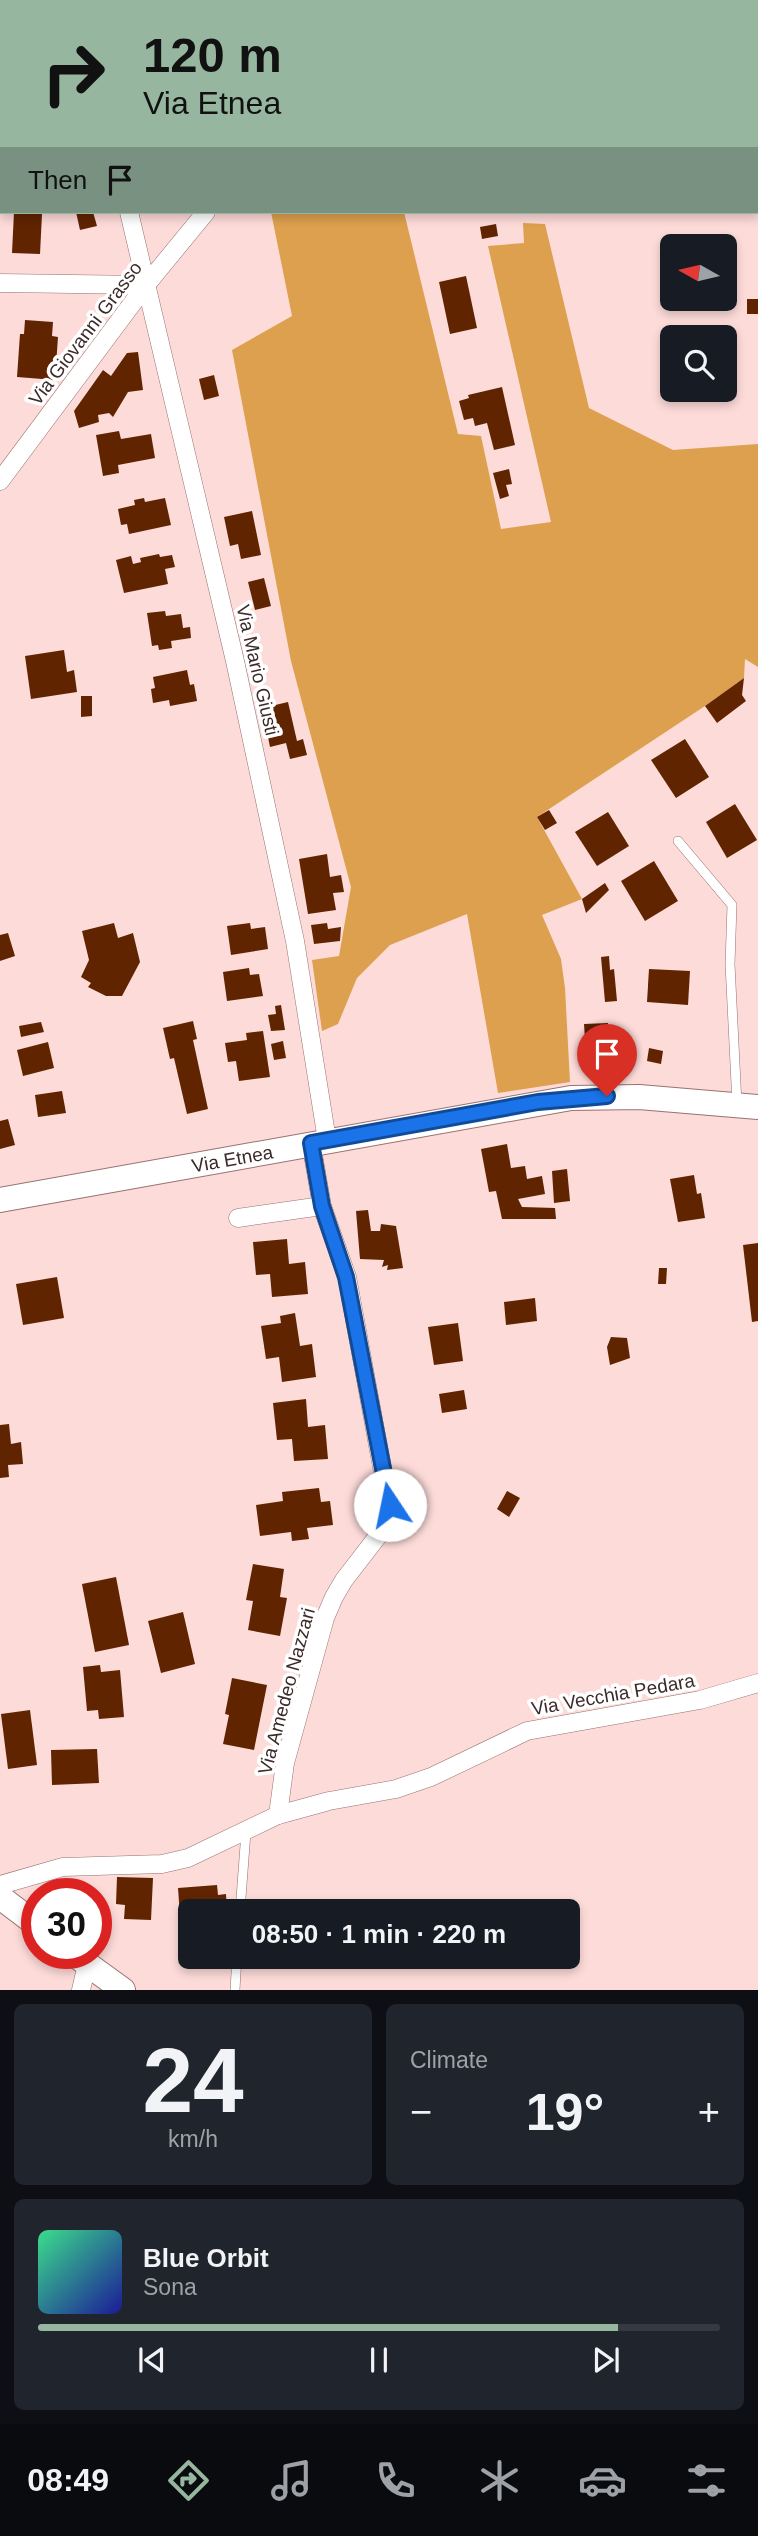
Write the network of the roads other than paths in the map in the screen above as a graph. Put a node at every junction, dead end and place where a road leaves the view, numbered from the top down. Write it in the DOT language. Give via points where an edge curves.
graph roads {
  1 [pos="129,214"];
  2 [pos="204,214"];
  3 [pos="0,283"];
  4 [pos="146,285"];
  5 [pos="0,481"];
  6 [pos="677,841"];
  7 [pos="747,1106"];
  8 [pos="319,1142"];
  9 [pos="0,1200"];
  10 [pos="322,1206"];
  11 [pos="238,1218"];
  12 [pos="758,1682"];
  13 [pos="278,1815"];
  14 [pos="246,1832"];
  15 [pos="0,1885"];
  16 [pos="0,1897"];
  17 [pos="241,1899"];
  18 [pos="21,1913"];
  19 [pos="80,1969"];
  20 [pos="93,1969"];
  21 [pos="236,1969"];
  22 [pos="81,1990"];
  23 [pos="123,1990"];
  24 [pos="235,1990"];
  1 -- 4 [label="street, Via Mario Giusti"];
  2 -- 4 [label="street, Via Giovanni Grasso"];
  3 -- 4 [label="street"];
  4 -- 5 [label="street, Via Giovanni Grasso"];
  4 -- 8 [label="street, Via Mario Giusti" via="293,928"];
  6 -- 7 [label="lane" via="732,905 730,964"];
  7 -- 8 [label="main road, Via Etnea" via="628,1097 571,1098"];
  8 -- 9 [label="main road, Via Etnea"];
  8 -- 10 [label="street, Via Amedeo Nazzari"];
  10 -- 11 [label="street"];
  10 -- 13 [label="street, Via Amedeo Nazzari" via="346,1277 390,1505 388,1523 344,1580 325,1618 285,1763"];
  12 -- 13 [label="street, Via Vecchia Pedara" via="701,1700 527,1731 396,1790"];
  13 -- 14 [label="street, Via Vecchia Pedara"];
  14 -- 15 [label="street, Via Vecchia Pedara" via="188,1858 162,1864 63,1867"];
  14 -- 17 [label="lane"];
  16 -- 18 [label="main road"];
  19 -- 22 [label="street"];
  20 -- 23 [label="main road"];
  21 -- 24 [label="lane"];
}
